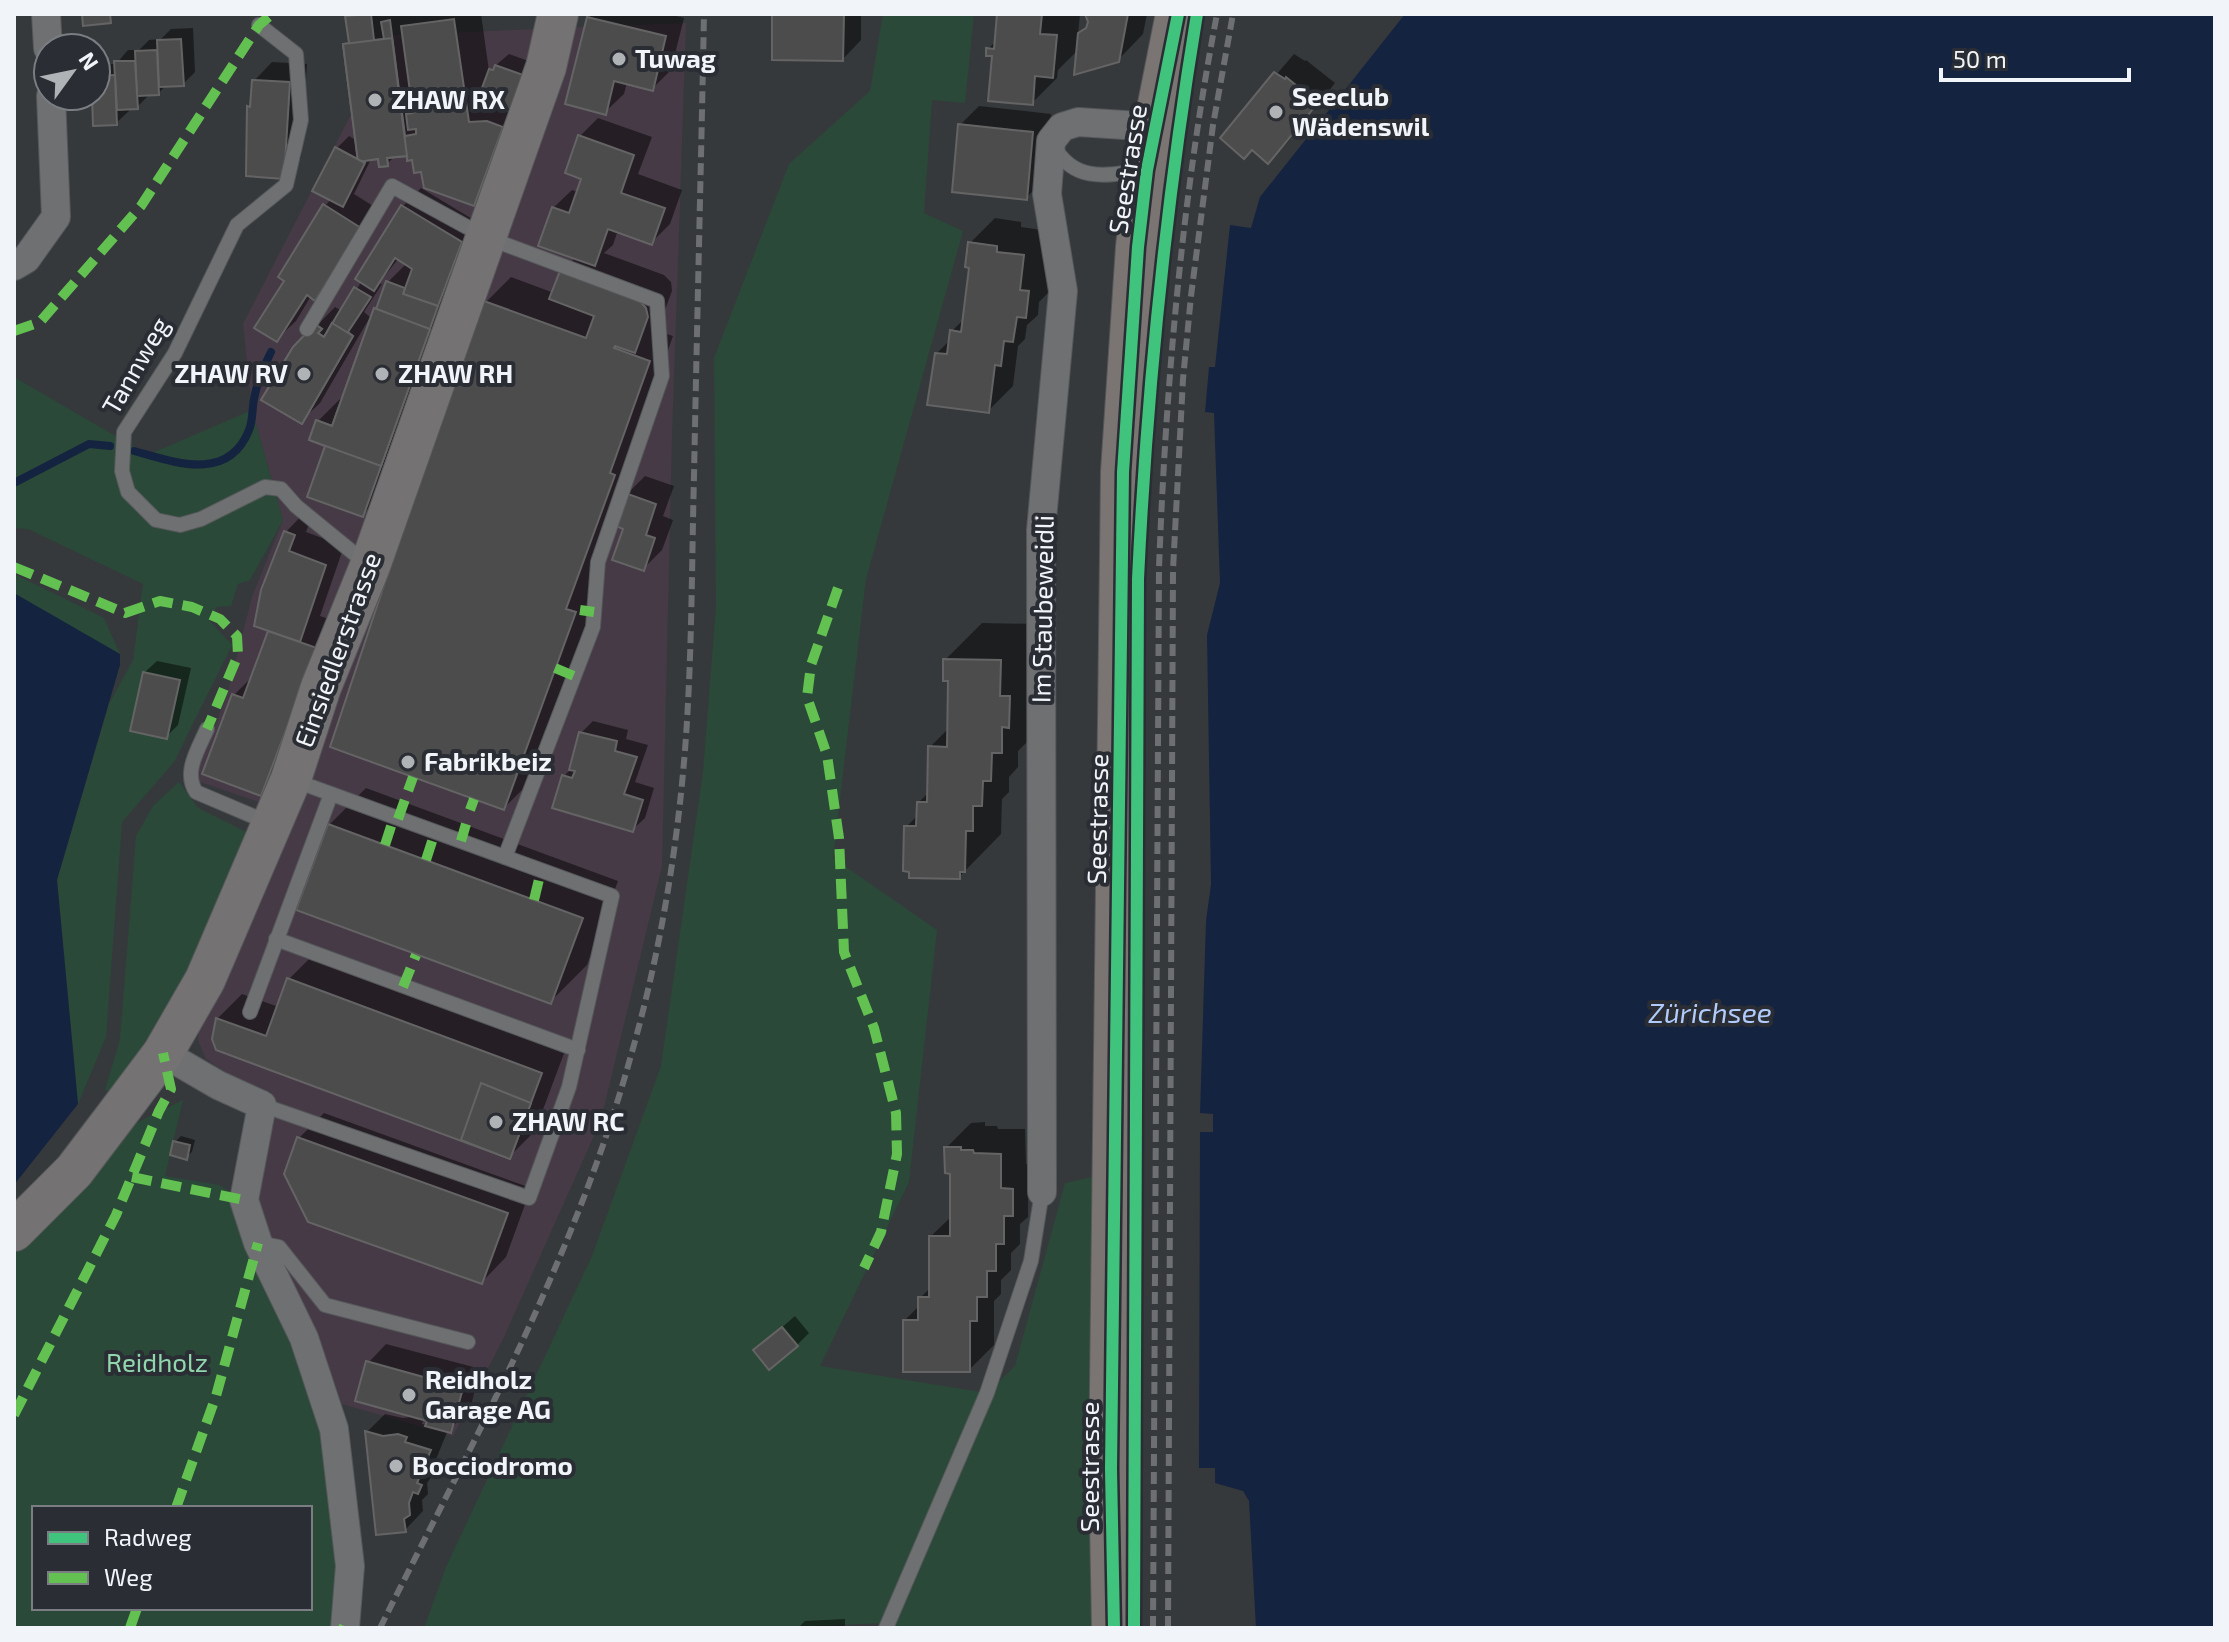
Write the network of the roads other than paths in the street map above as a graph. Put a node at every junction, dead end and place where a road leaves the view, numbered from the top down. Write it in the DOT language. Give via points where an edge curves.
graph roads {
  1 [pos="558,14"];
  2 [pos="1178,14"];
  3 [pos="259,25"];
  4 [pos="52,112"];
  5 [pos="1155,127"];
  6 [pos="1051,141"];
  7 [pos="1147,170"];
  8 [pos="487,235"];
  9 [pos="14,266"];
  10 [pos="307,329"];
  11 [pos="370,566"];
  12 [pos="207,729"];
  13 [pos="291,779"];
  14 [pos="331,794"];
  15 [pos="273,825"];
  16 [pos="505,857"];
  17 [pos="276,939"];
  18 [pos="250,1012"];
  19 [pos="578,1050"];
  20 [pos="163,1053"];
  21 [pos="262,1105"];
  22 [pos="1042,1192"];
  23 [pos="14,1231"];
  24 [pos="262,1253"];
  25 [pos="468,1342"];
  26 [pos="345,1628"];
  27 [pos="886,1628"];
  28 [pos="1114,1628"];
  1 -- 8 [label="main road, Einsiedlerstrasse" via="546,67"];
  2 -- 5 [label="main road, Seestrasse"];
  3 -- 11 [label="lane, Tannweg" via="296,54 301,120 286,185 237,225 175,353 124,432 122,471 128,492 156,520 180,525 265,487 281,489"];
  4 -- 9 [label="street" via="56,217 26,259"];
  5 -- 6 [label="street" via="1078,122 1062,127"];
  5 -- 7 [label="main road, Seestrasse"];
  6 -- 7 [label="lane" via="1070,168 1089,174"];
  6 -- 22 [label="street, Im Staubeweidli" via="1047,194 1063,291 1041,530"];
  7 -- 28 [label="main road, Seestrasse" via="1123,472 1111,1469"];
  8 -- 10 [label="lane" via="392,186"];
  8 -- 11 [label="main road, Einsiedlerstrasse"];
  8 -- 16 [label="lane" via="657,301 662,376 598,562 593,627"];
  11 -- 13 [label="main road, Einsiedlerstrasse"];
  12 -- 15 [label="lane" via="190,770 196,792"];
  13 -- 14 [label="lane"];
  13 -- 15 [label="main road, Einsiedlerstrasse"];
  14 -- 16 [label="lane"];
  14 -- 17 [label="lane"];
  15 -- 20 [label="main road, Einsiedlerstrasse" via="205,980"];
  16 -- 19 [label="lane" via="612,896"];
  17 -- 18 [label="lane"];
  17 -- 19 [label="lane"];
  19 -- 21 [label="lane" via="529,1198"];
  20 -- 21 [label="street"];
  20 -- 23 [label="main road, Einsiedlerstrasse" via="74,1171"];
  21 -- 24 [label="street" via="244,1200"];
  22 -- 27 [label="lane" via="1031,1261 987,1393"];
  24 -- 25 [label="lane" via="279,1247 325,1305"];
  24 -- 26 [label="street" via="304,1338 334,1429 350,1566"];
}
